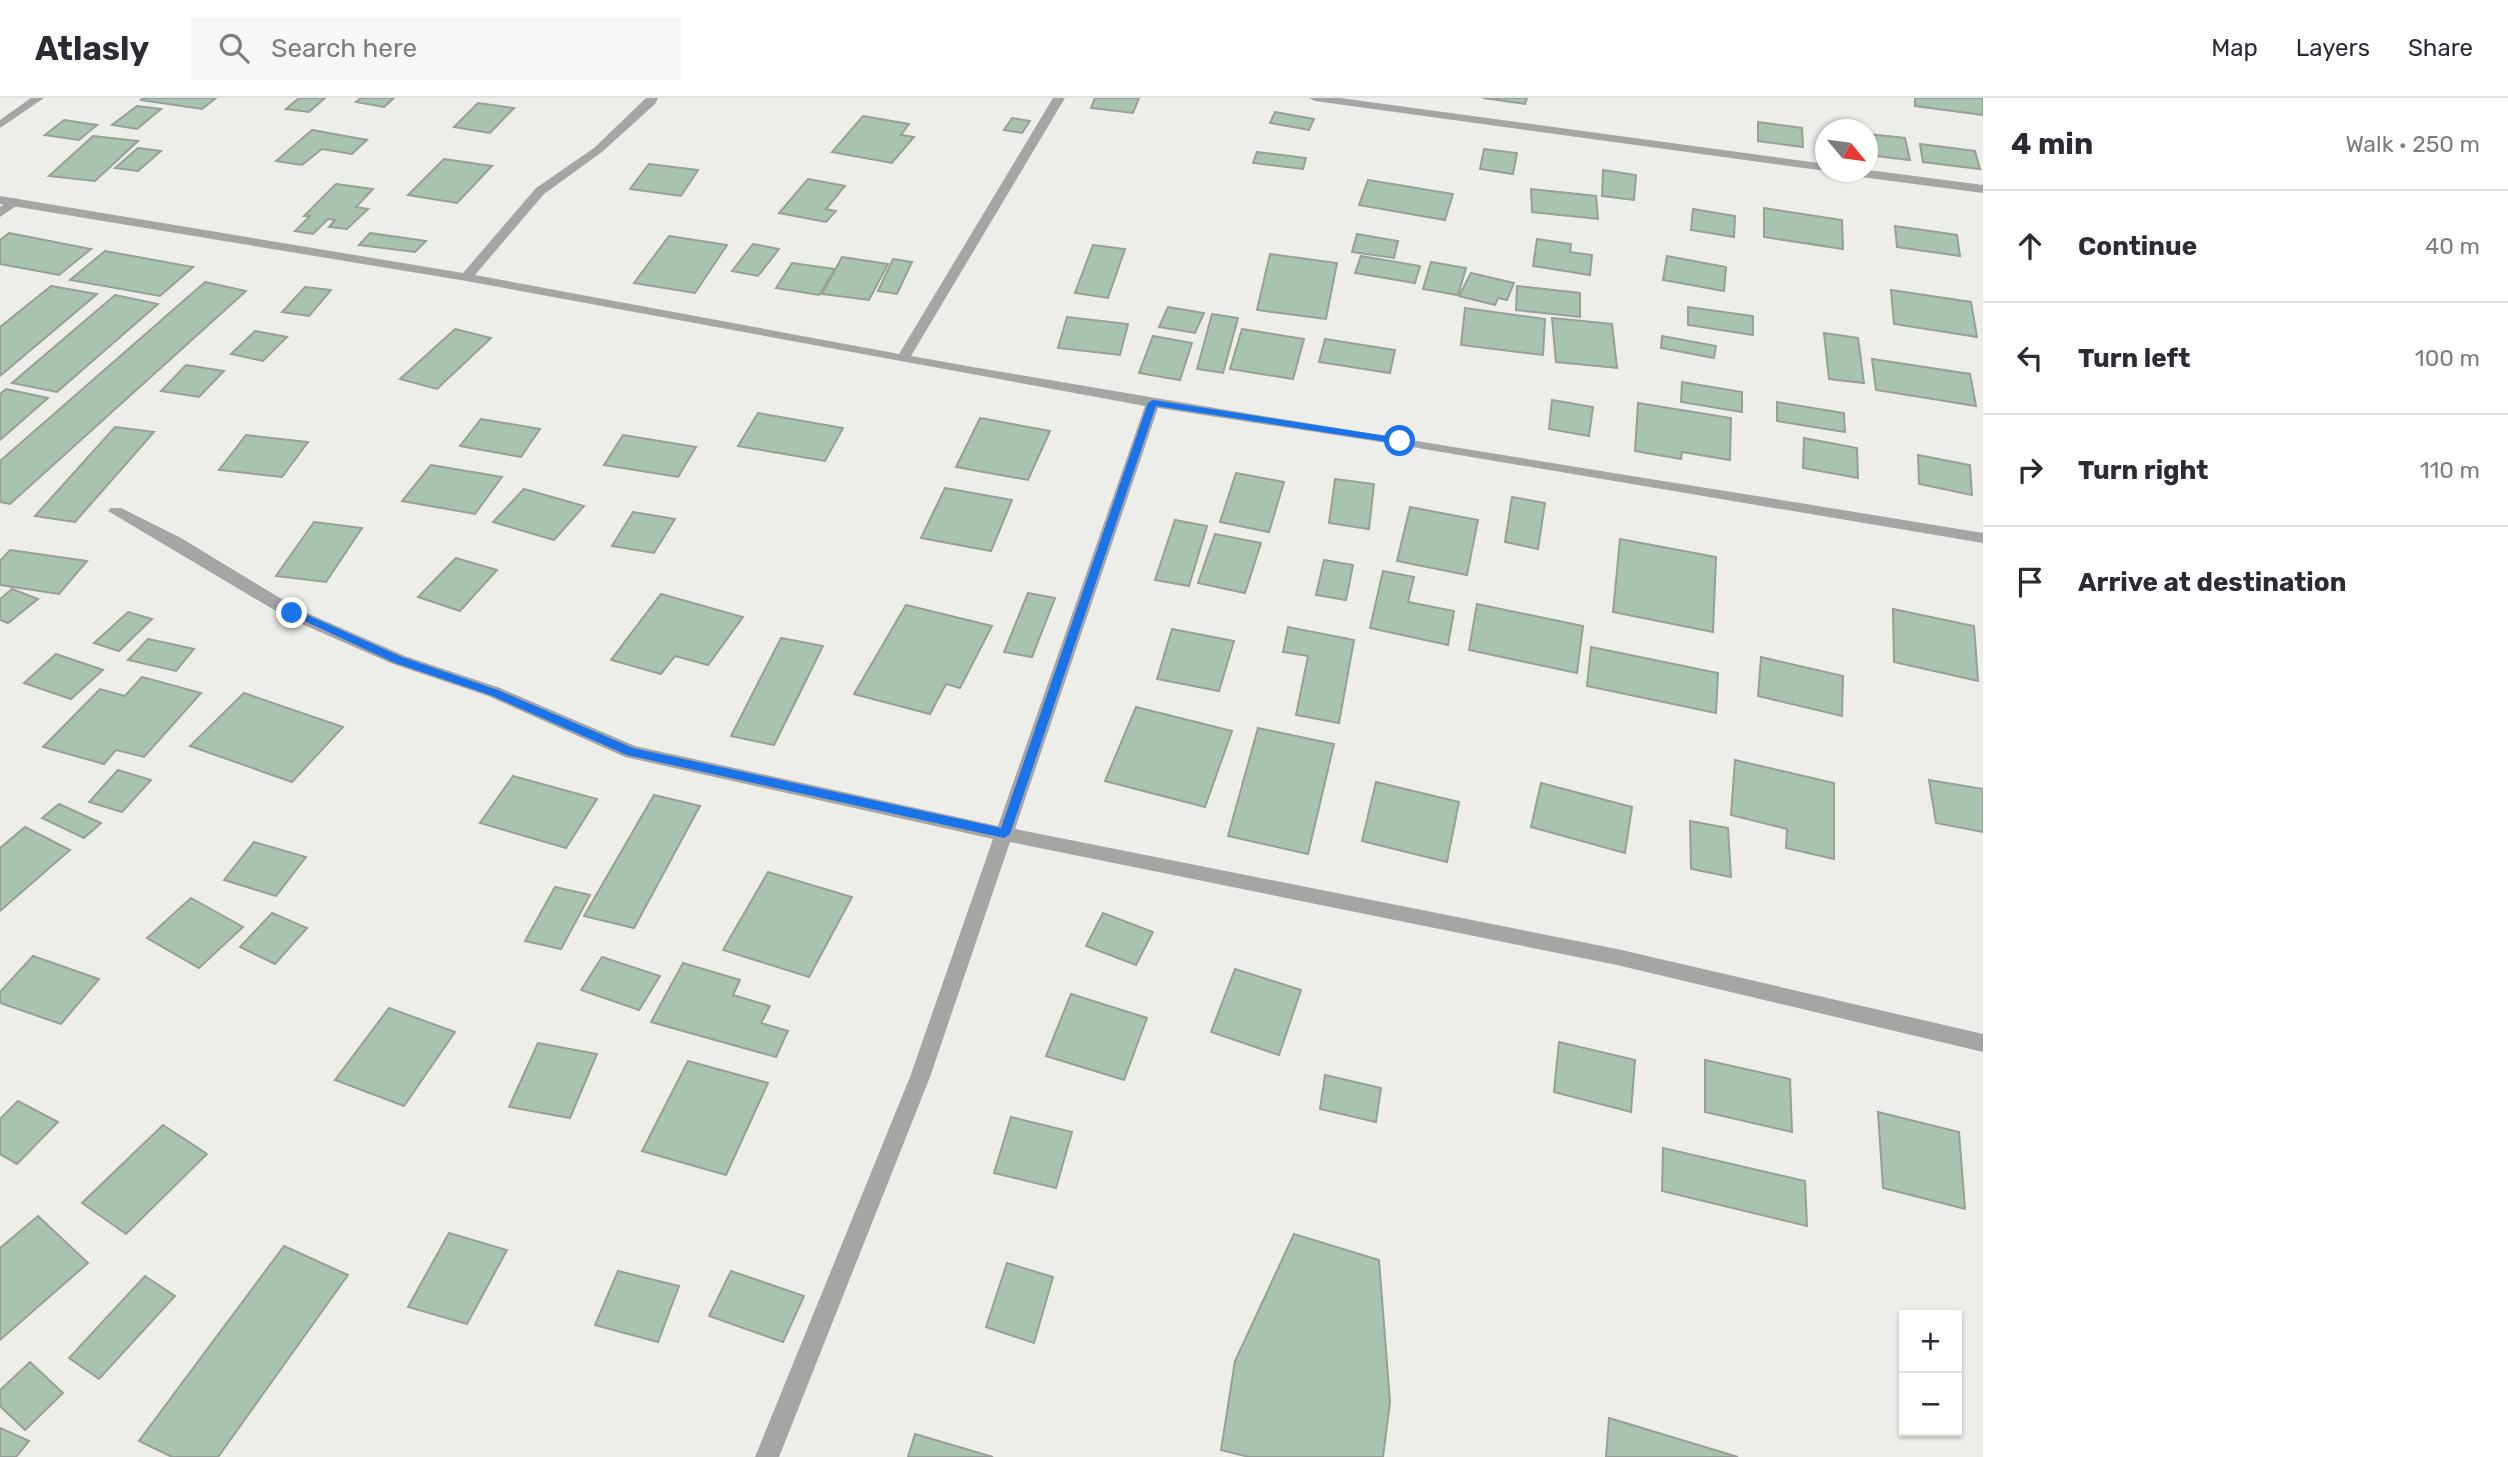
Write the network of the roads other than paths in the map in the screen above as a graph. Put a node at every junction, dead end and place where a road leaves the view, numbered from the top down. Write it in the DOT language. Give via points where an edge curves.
graph roads {
  1 [pos="38,98"];
  2 [pos="652,98"];
  3 [pos="1059,98"];
  4 [pos="1315,98"];
  5 [pos="0,125"];
  6 [pos="1815,167"];
  7 [pos="1878,175"];
  8 [pos="1983,189"];
  9 [pos="7,201"];
  10 [pos="0,213"];
  11 [pos="466,277"];
  12 [pos="903,359"];
  13 [pos="1153,403"];
  14 [pos="116,510"];
  15 [pos="1983,538"];
  16 [pos="1004,834"];
  17 [pos="1983,1043"];
  18 [pos="767,1457"];
  1 -- 5 [label="street"];
  2 -- 11 [label="street" via="598,149 540,191"];
  3 -- 12 [label="street"];
  4 -- 6 [label="street"];
  7 -- 8 [label="street"];
  9 -- 10 [label="street"];
  9 -- 11 [label="street"];
  11 -- 12 [label="street"];
  12 -- 13 [label="street"];
  13 -- 15 [label="street"];
  13 -- 16 [label="street"];
  14 -- 16 [label="street" via="292,613 399,660 494,692 631,752"];
  16 -- 17 [label="street" via="1617,957"];
  16 -- 18 [label="street" via="920,1077"];
}
